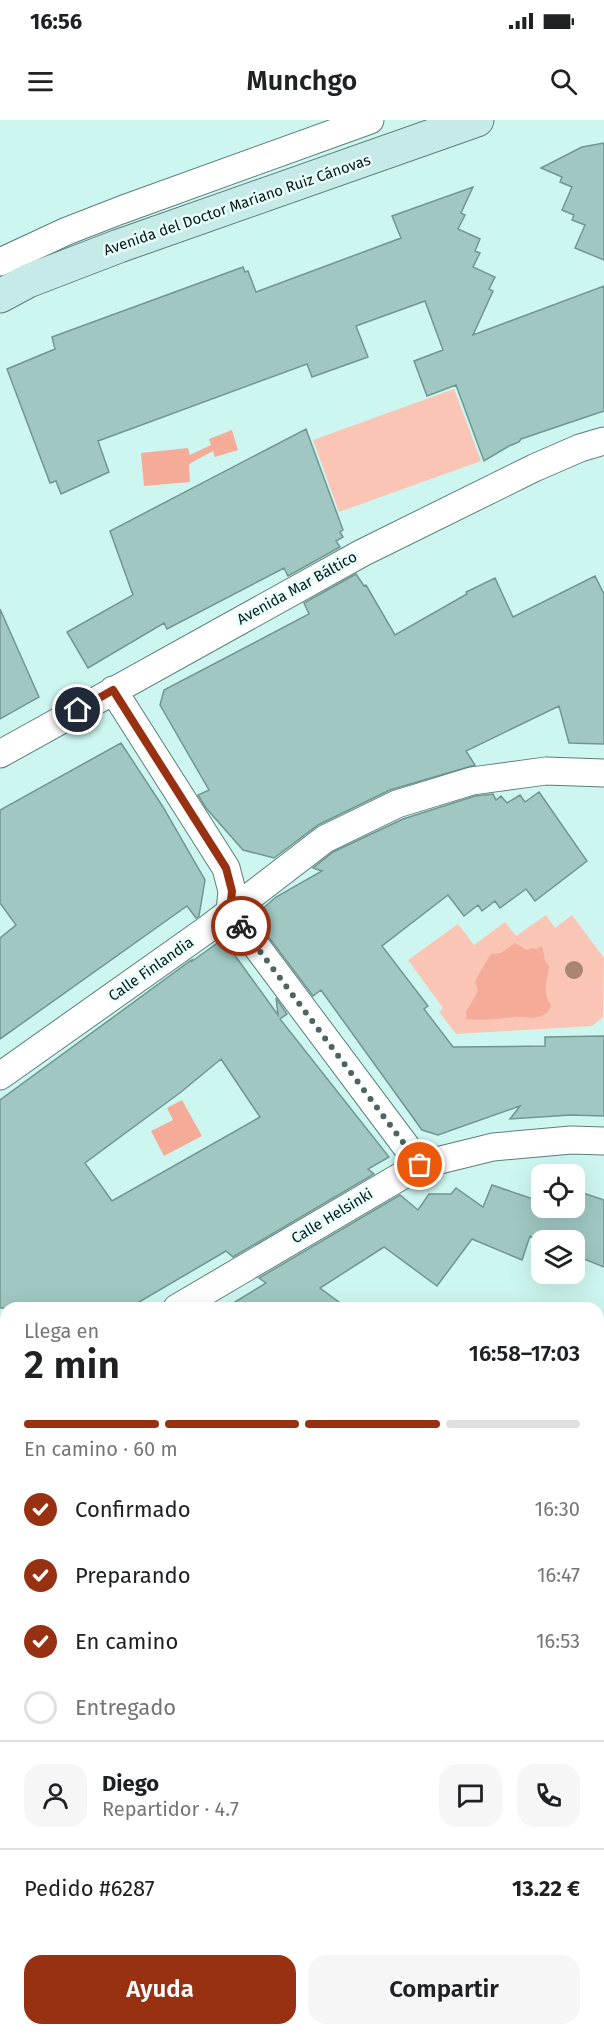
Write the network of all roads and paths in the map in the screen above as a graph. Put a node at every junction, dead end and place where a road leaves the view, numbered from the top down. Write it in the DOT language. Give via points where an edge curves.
graph roads {
  1 [pos="370,120"];
  2 [pos="477,120"];
  3 [pos="0,262"];
  4 [pos="0,296"];
  5 [pos="604,441"];
  6 [pos="113,690"];
  7 [pos="0,754"];
  8 [pos="604,773"];
  9 [pos="230,911"];
  10 [pos="0,1076"];
  11 [pos="604,1141"];
  12 [pos="420,1165"];
  13 [pos="187,1302"];
  1 -- 3 [label="street" via="121,210"];
  2 -- 4 [label="street, Avenida del Doctor Mariano Ruiz Cánovas" via="119,246"];
  5 -- 6 [label="street, Avenida Mar Báltico" via="534,468 362,553"];
  6 -- 7 [label="street, Avenida Mar Báltico"];
  6 -- 9 [label="street" via="226,868 232,891"];
  8 -- 9 [label="street, Calle Finlandia" via="546,771 472,781 397,804 325,838"];
  9 -- 10 [label="street, Calle Finlandia"];
  9 -- 12 [label="street"];
  11 -- 12 [label="street, Calle Helsinki" via="493,1147"];
  12 -- 13 [label="street, Calle Helsinki"];
}
